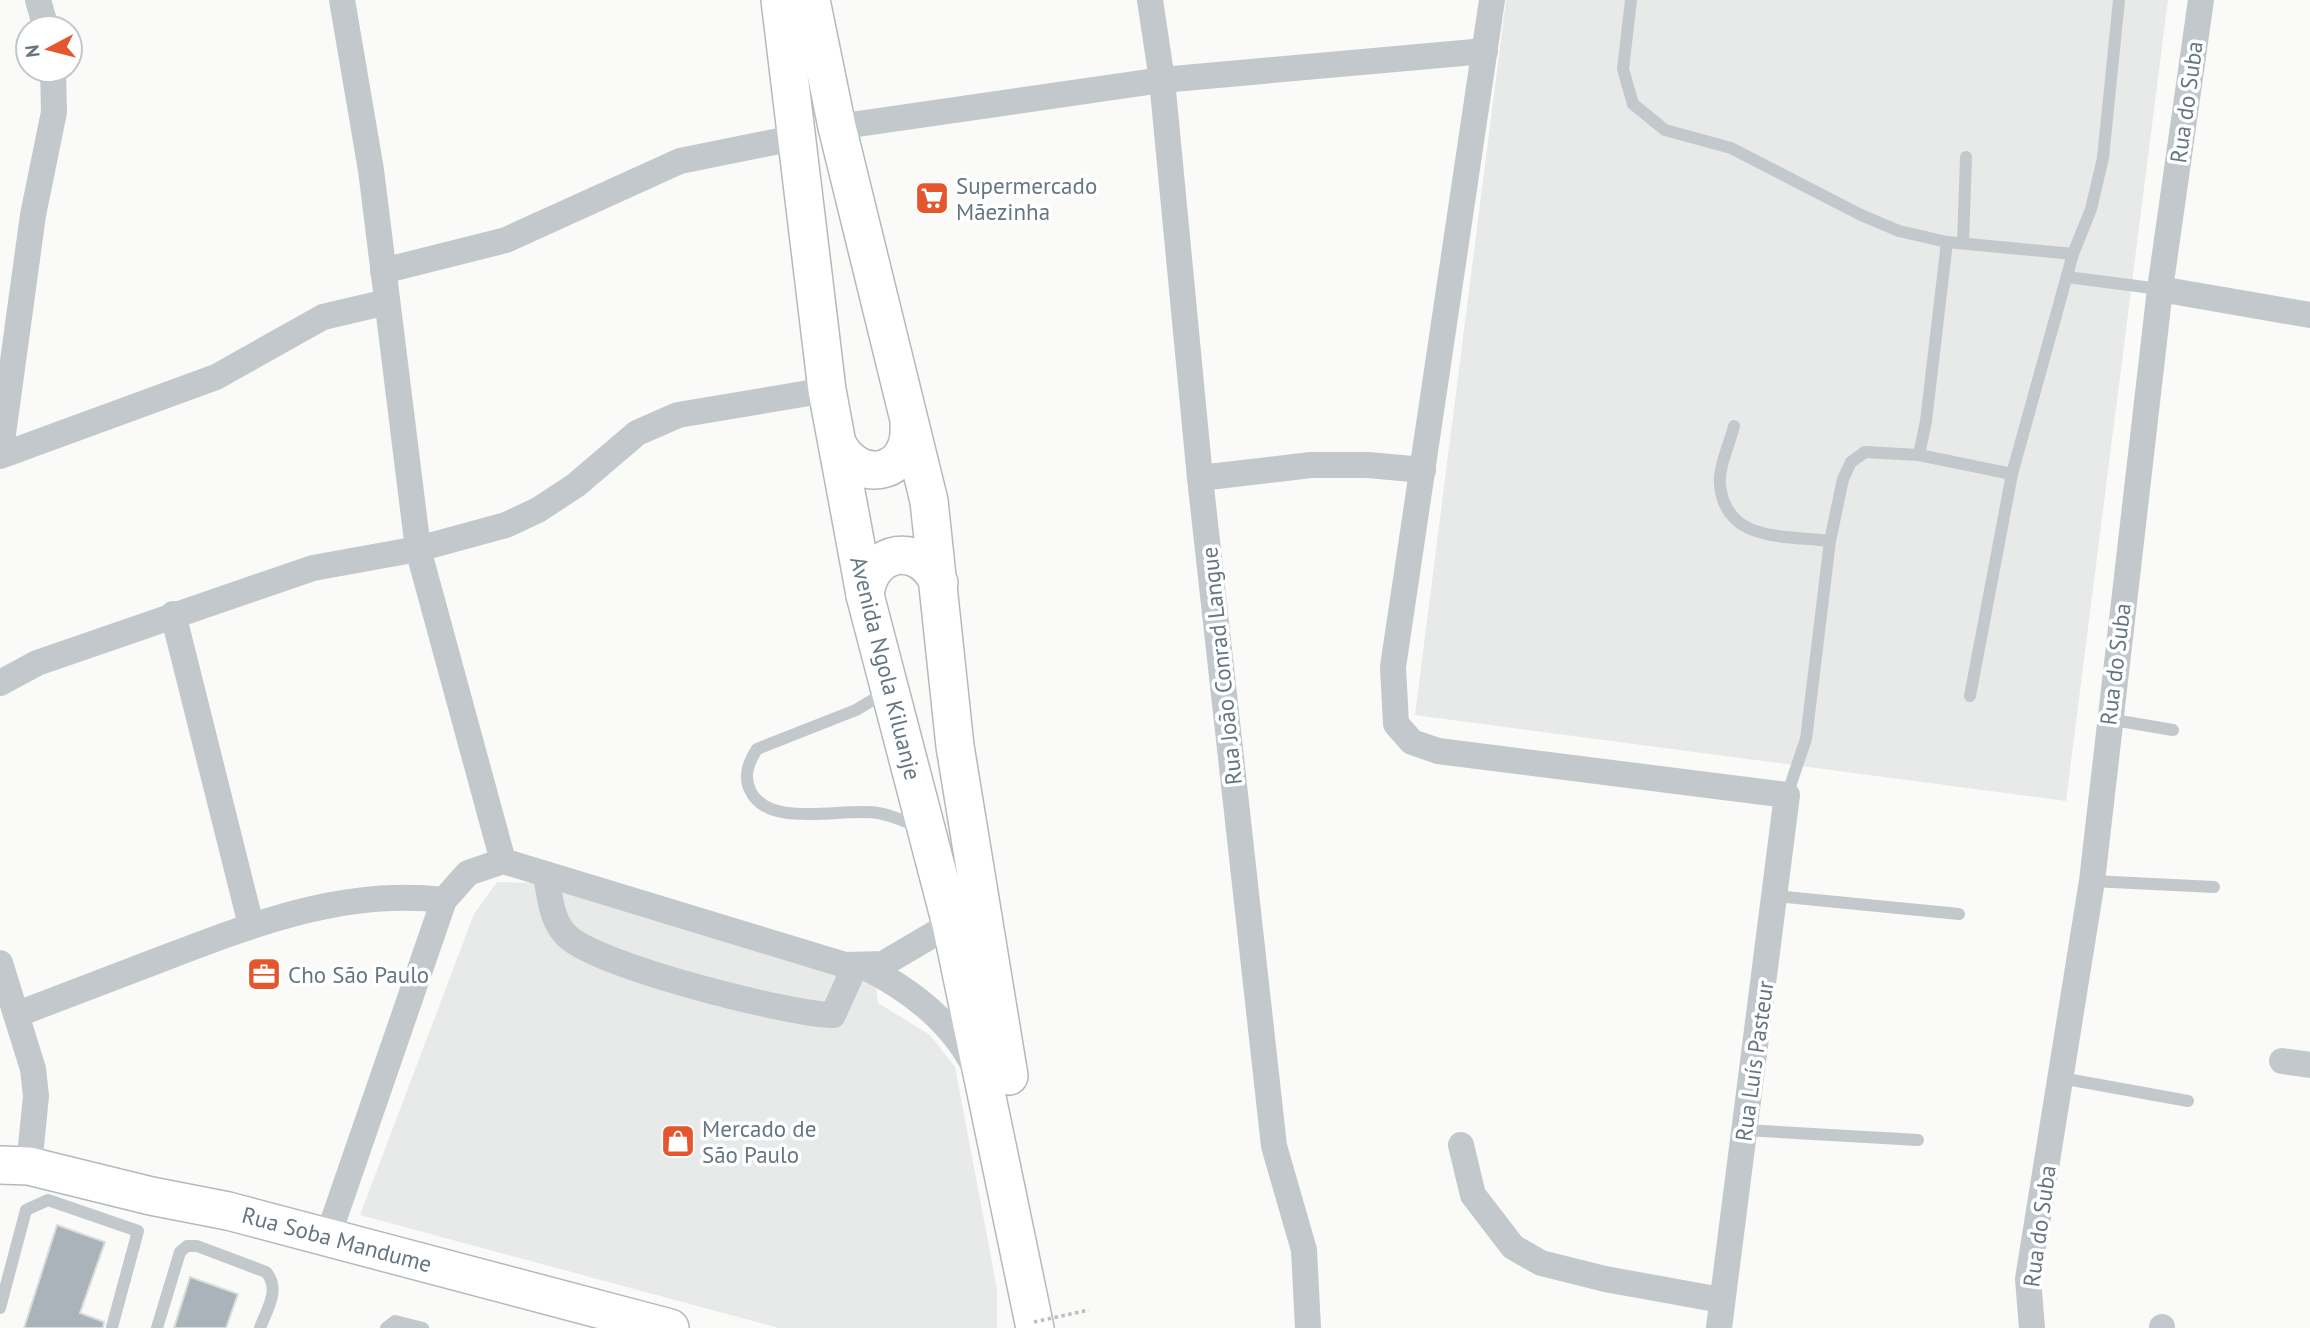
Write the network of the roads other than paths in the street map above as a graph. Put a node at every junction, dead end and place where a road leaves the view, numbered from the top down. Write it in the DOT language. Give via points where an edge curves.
graph roads {
  1 [pos="342,0"];
  2 [pos="780,0"];
  3 [pos="811,0"];
  4 [pos="1150,0"];
  5 [pos="1492,0"];
  6 [pos="1631,0"];
  7 [pos="2119,0"];
  8 [pos="2201,0"];
  9 [pos="1485,51"];
  10 [pos="1161,80"];
  11 [pos="53,84"];
  12 [pos="837,127"];
  13 [pos="799,137"];
  14 [pos="1966,157"];
  15 [pos="1947,242"];
  16 [pos="1963,243"];
  17 [pos="2073,254"];
  18 [pos="383,271"];
  19 [pos="2067,277"];
  20 [pos="2160,289"];
  21 [pos="387,302"];
  22 [pos="2310,315"];
  23 [pos="827,390"];
  24 [pos="909,426"];
  25 [pos="1734,426"];
  26 [pos="839,447"];
  27 [pos="1919,455"];
  28 [pos="1423,470"];
  29 [pos="2012,474"];
  30 [pos="1200,478"];
  31 [pos="1830,541"];
  32 [pos="418,549"];
  33 [pos="939,583"];
  34 [pos="865,595"];
  35 [pos="173,614"];
  36 [pos="0,683"];
  37 [pos="890,690"];
  38 [pos="1970,696"];
  39 [pos="2108,719"];
  40 [pos="2173,730"];
  41 [pos="1787,795"];
  42 [pos="926,829"];
  43 [pos="503,862"];
  44 [pos="546,876"];
  45 [pos="2092,881"];
  46 [pos="2214,887"];
  47 [pos="1776,896"];
  48 [pos="444,900"];
  49 [pos="1959,914"];
  50 [pos="251,925"];
  51 [pos="951,925"];
  52 [pos="0,963"];
  53 [pos="860,966"];
  54 [pos="18,1014"];
  55 [pos="2282,1061"];
  56 [pos="2310,1065"];
  57 [pos="2061,1077"];
  58 [pos="989,1097"];
  59 [pos="2188,1101"];
  60 [pos="1745,1130"];
  61 [pos="1918,1140"];
  62 [pos="1461,1145"];
  63 [pos="15,1166"];
  64 [pos="328,1236"];
  65 [pos="1721,1300"];
  66 [pos="0,1308"];
  67 [pos="1050,1323"];
  68 [pos="112,1327"];
  69 [pos="156,1328"];
  70 [pos="260,1328"];
  71 [pos="386,1328"];
  72 [pos="423,1328"];
  73 [pos="670,1328"];
  74 [pos="1308,1328"];
  75 [pos="1719,1328"];
  76 [pos="2032,1328"];
  1 -- 18 [label="street"];
  2 -- 13 [label="main road, Avenida Ngola Kiluanje"];
  3 -- 12 [label="main road, Avenida Ngola Kiluanje"];
  4 -- 10 [label="street, Rua João Conrad Langue"];
  5 -- 9 [label="street"];
  6 -- 15 [label="lane" via="1623,69 1633,104 1665,130 1731,148 1861,215 1899,231"];
  7 -- 17 [label="lane" via="2102,158 2091,209"];
  8 -- 20 [label="street, Rua do Suba"];
  9 -- 10 [label="street"];
  9 -- 28 [label="street"];
  10 -- 12 [label="street"];
  10 -- 30 [label="street, Rua João Conrad Langue"];
  11 -- 21 [label="street" via="54,112 33,215 0,456 216,377 323,317"];
  12 -- 24 [label="main road, Avenida Ngola Kiluanje"];
  13 -- 18 [label="street" via="680,161 506,240"];
  13 -- 23 [label="main road, Avenida Ngola Kiluanje"];
  14 -- 16 [label="lane"];
  15 -- 16 [label="lane"];
  15 -- 27 [label="lane"];
  16 -- 17 [label="lane"];
  17 -- 19 [label="lane"];
  18 -- 21 [label="street"];
  19 -- 20 [label="lane"];
  19 -- 29 [label="lane"];
  20 -- 22 [label="street"];
  20 -- 39 [label="street, Rua do Suba"];
  21 -- 32 [label="street"];
  23 -- 26 [label="main road, Avenida Ngola Kiluanje"];
  23 -- 32 [label="street" via="716,407 652,424 538,510 495,528"];
  24 -- 26 [label="main road" via="910,438 899,460 877,470 854,465"];
  24 -- 33 [label="main road, Avenida Ngola Kiluanje" via="929,501"];
  25 -- 31 [label="lane" via="1720,483 1728,513 1746,530"];
  26 -- 34 [label="main road, Avenida Ngola Kiluanje"];
  27 -- 29 [label="lane"];
  27 -- 31 [label="lane" via="1865,452 1851,462"];
  28 -- 30 [label="street" via="1311,465"];
  28 -- 41 [label="street" via="1393,667 1396,724 1412,742 1476,757"];
  29 -- 38 [label="lane"];
  30 -- 74 [label="street, Rua João Conrad Langue" via="1274,1146 1304,1250"];
  31 -- 41 [label="lane" via="1806,739"];
  32 -- 35 [label="street" via="313,568"];
  32 -- 43 [label="street"];
  33 -- 34 [label="main road" via="926,563 915,557 891,557 872,571"];
  33 -- 67 [label="main road, Avenida Ngola Kiluanje" via="944,662 968,830"];
  34 -- 37 [label="main road, Avenida Ngola Kiluanje"];
  35 -- 36 [label="street" via="37,663"];
  35 -- 50 [label="street"];
  37 -- 42 [label="main road, Avenida Ngola Kiluanje"];
  37 -- 42 [label="lane" via="856,710 757,749 749,762 748,788 756,801 783,812 877,813"];
  39 -- 40 [label="lane"];
  39 -- 45 [label="street, Rua do Suba"];
  41 -- 47 [label="street, Rua Luís Pasteur"];
  42 -- 51 [label="main road, Avenida Ngola Kiluanje"];
  43 -- 44 [label="street"];
  43 -- 48 [label="street" via="468,873"];
  44 -- 53 [label="street"];
  44 -- 53 [label="street" via="556,921 577,945 730,996 833,1015"];
  45 -- 46 [label="lane"];
  45 -- 57 [label="street, Rua do Suba"];
  47 -- 49 [label="lane"];
  47 -- 60 [label="street, Rua Luís Pasteur"];
  48 -- 50 [label="street" via="412,896 345,901"];
  48 -- 64 [label="street"];
  50 -- 54 [label="street"];
  51 -- 53 [label="street" via="899,957"];
  51 -- 58 [label="main road, Avenida Ngola Kiluanje"];
  52 -- 54 [label="street"];
  53 -- 58 [label="street" via="903,986 937,1018 971,1059"];
  54 -- 63 [label="street" via="36,1096"];
  55 -- 56 [label="street"];
  57 -- 59 [label="lane"];
  57 -- 76 [label="street, Rua do Suba" via="2028,1279"];
  58 -- 67 [label="main road, Avenida Ngola Kiluanje"];
  60 -- 61 [label="lane"];
  60 -- 65 [label="street, Rua Luís Pasteur"];
  62 -- 65 [label="street" via="1473,1195 1513,1247 1541,1263"];
  63 -- 64 [label="main road, Rua Soba Mandume"];
  64 -- 73 [label="main road, Rua Soba Mandume"];
  65 -- 75 [label="street, Rua Luís Pasteur"];
  66 -- 68 [label="lane" via="26,1210 48,1200 138,1231"];
  69 -- 70 [label="lane" via="180,1252 187,1246 266,1272 274,1289"];
  71 -- 72 [label="lane" via="396,1321"];
}
